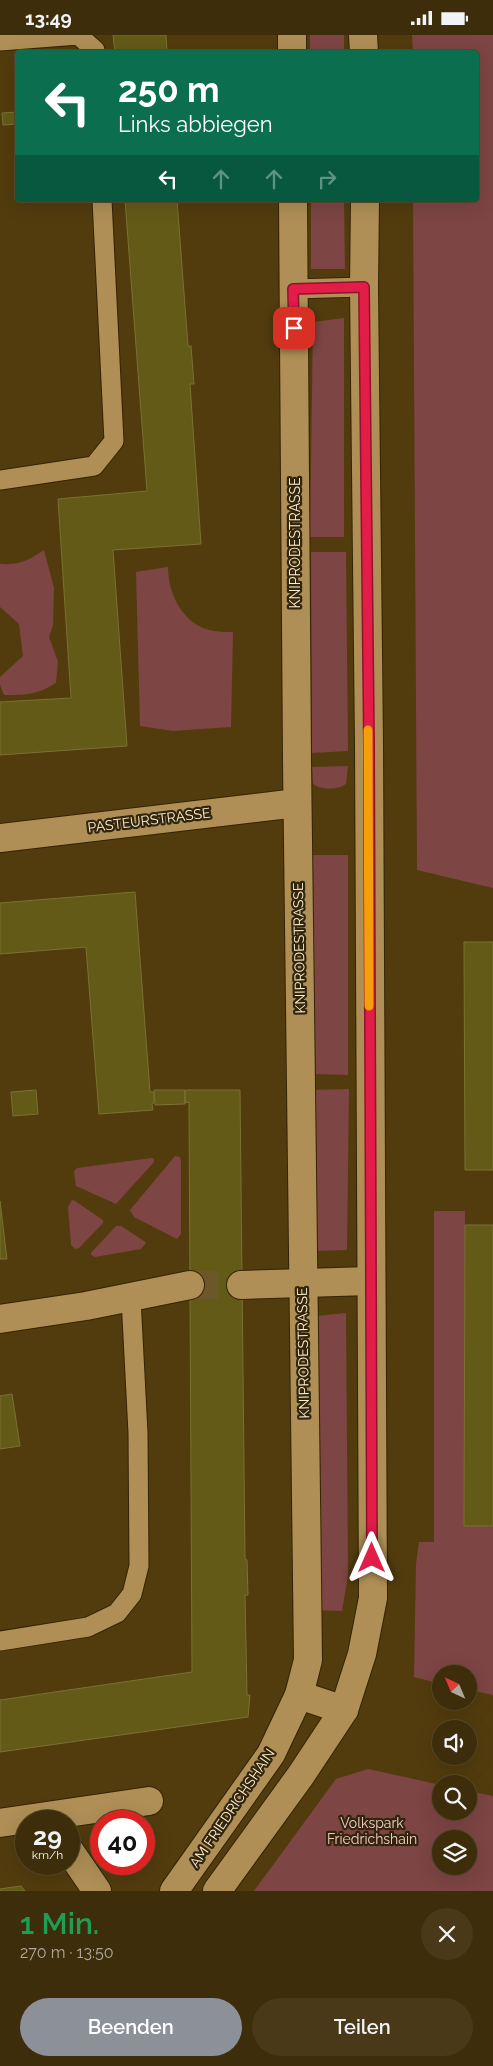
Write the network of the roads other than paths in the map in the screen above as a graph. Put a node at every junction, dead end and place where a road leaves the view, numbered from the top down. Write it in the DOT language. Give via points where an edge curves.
graph roads {
  1 [pos="292,35"];
  2 [pos="364,35"];
  3 [pos="0,41"];
  4 [pos="94,50"];
  5 [pos="292,50"];
  6 [pos="364,50"];
  7 [pos="102,202"];
  8 [pos="293,202"];
  9 [pos="365,202"];
  10 [pos="364,287"];
  11 [pos="293,289"];
  12 [pos="0,480"];
  13 [pos="297,803"];
  14 [pos="0,838"];
  15 [pos="370,1281"];
  16 [pos="190,1285"];
  17 [pos="241,1285"];
  18 [pos="302,1285"];
  19 [pos="131,1298"];
  20 [pos="0,1319"];
  21 [pos="0,1641"];
  22 [pos="299,1695"];
  23 [pos="344,1710"];
  24 [pos="149,1801"];
  25 [pos="80,1813"];
  26 [pos="15,1822"];
  27 [pos="0,1823"];
  28 [pos="80,1866"];
  29 [pos="97,1891"];
  30 [pos="174,1891"];
  31 [pos="217,1891"];
  1 -- 5 [label="street"];
  2 -- 6 [label="street"];
  3 -- 4 [label="lane" via="78,35"];
  7 -- 12 [label="lane" via="114,441 94,466"];
  8 -- 11 [label="street, KNIPRODESTRASSE"];
  9 -- 10 [label="street"];
  10 -- 11 [label="lane"];
  10 -- 15 [label="street"];
  11 -- 13 [label="street, KNIPRODESTRASSE"];
  13 -- 14 [label="street, PASTEURSTRASSE"];
  13 -- 18 [label="street, KNIPRODESTRASSE"];
  15 -- 18 [label="street"];
  15 -- 23 [label="street" via="373,1598 362,1654"];
  16 -- 19 [label="street"];
  17 -- 18 [label="street"];
  18 -- 22 [label="street, KNIPRODESTRASSE" via="308,1660"];
  19 -- 20 [label="street"];
  19 -- 21 [label="lane" via="138,1433 139,1557 132,1593 117,1613 88,1627"];
  22 -- 23 [label="street"];
  22 -- 30 [label="street, AM FRIEDRICHSHAIN" via="270,1754"];
  23 -- 31 [label="street"];
  24 -- 25 [label="street"];
  26 -- 27 [label="street"];
  28 -- 29 [label="street"];
}
